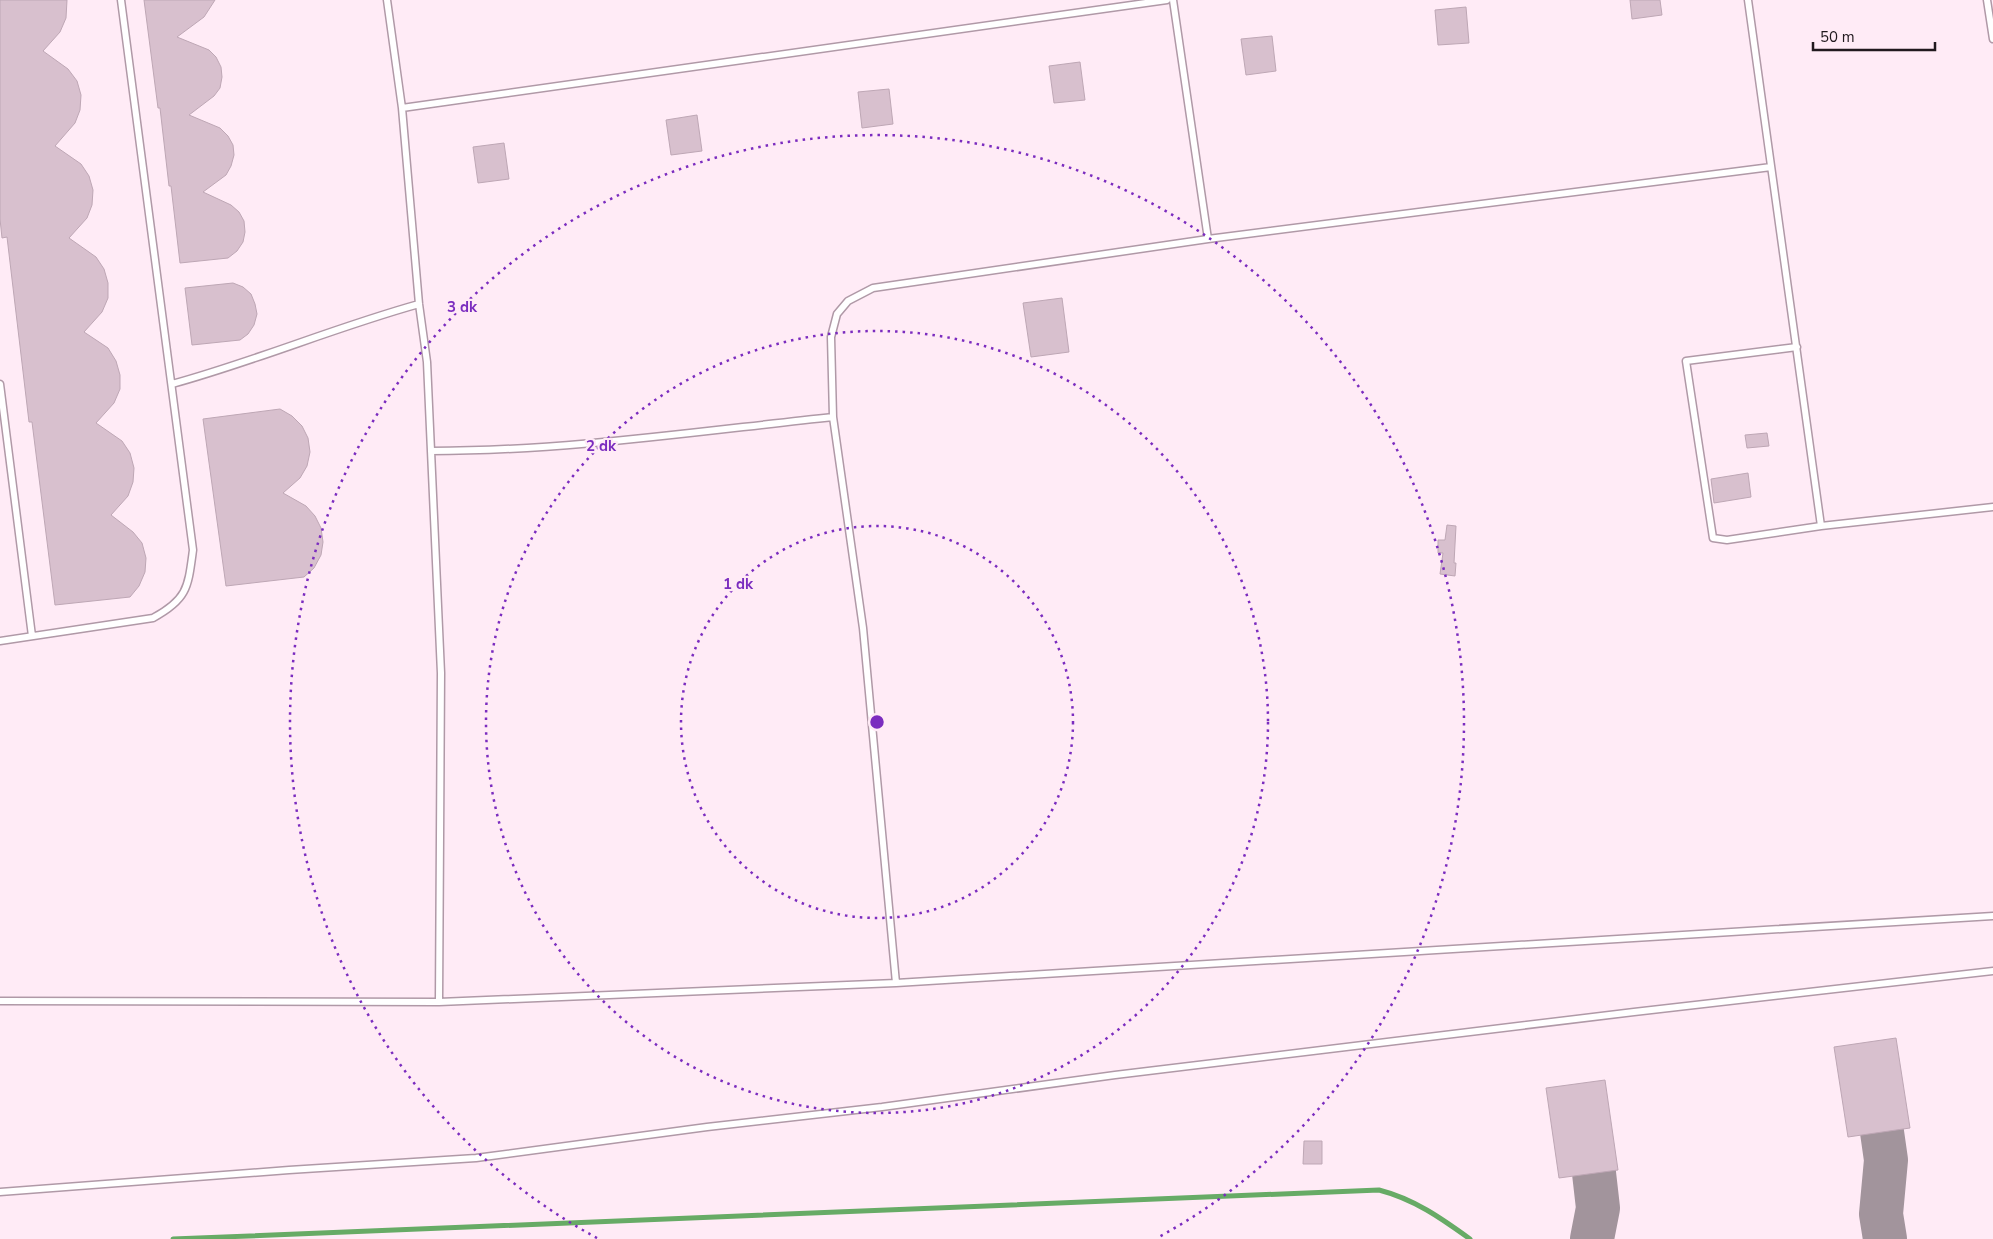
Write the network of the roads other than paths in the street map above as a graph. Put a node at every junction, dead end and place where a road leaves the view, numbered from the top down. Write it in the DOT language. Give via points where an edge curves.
graph roads {
  1 [pos="121,0"];
  2 [pos="387,0"];
  3 [pos="1167,0"];
  4 [pos="1173,0"];
  5 [pos="1748,0"];
  6 [pos="1987,0"];
  7 [pos="1993,39"];
  8 [pos="402,108"];
  9 [pos="1771,167"];
  10 [pos="1208,239"];
  11 [pos="419,304"];
  12 [pos="1797,347"];
  13 [pos="0,384"];
  14 [pos="172,384"];
  15 [pos="833,416"];
  16 [pos="431,451"];
  17 [pos="1993,507"];
  18 [pos="1821,526"];
  19 [pos="32,636"];
  20 [pos="0,641"];
  21 [pos="1993,916"];
  22 [pos="1993,971"];
  23 [pos="896,983"];
  24 [pos="0,1001"];
  25 [pos="439,1002"];
  26 [pos="0,1192"];
  1 -- 14 [label="lane"];
  2 -- 8 [label="lane"];
  3 -- 8 [label="lane"];
  4 -- 10 [label="lane"];
  5 -- 9 [label="lane"];
  6 -- 7 [label="lane"];
  8 -- 11 [label="lane"];
  9 -- 10 [label="lane"];
  9 -- 12 [label="lane"];
  10 -- 15 [label="lane" via="873,288 848,301 837,314 831,336"];
  11 -- 14 [label="lane"];
  11 -- 16 [label="lane" via="427,362"];
  12 -- 18 [label="lane"];
  12 -- 18 [label="lane" via="1686,361 1713,538 1735,539"];
  13 -- 19 [label="lane"];
  14 -- 19 [label="lane" via="193,550 190,575 183,594 170,608 152,618"];
  15 -- 16 [label="lane" via="612,441 483,451"];
  15 -- 23 [label="lane" via="864,628"];
  16 -- 25 [label="lane" via="441,673"];
  17 -- 18 [label="lane"];
  19 -- 20 [label="lane"];
  21 -- 23 [label="lane"];
  22 -- 26 [label="lane" via="1115,1075 476,1158"];
  23 -- 25 [label="lane"];
  24 -- 25 [label="lane"];
}
